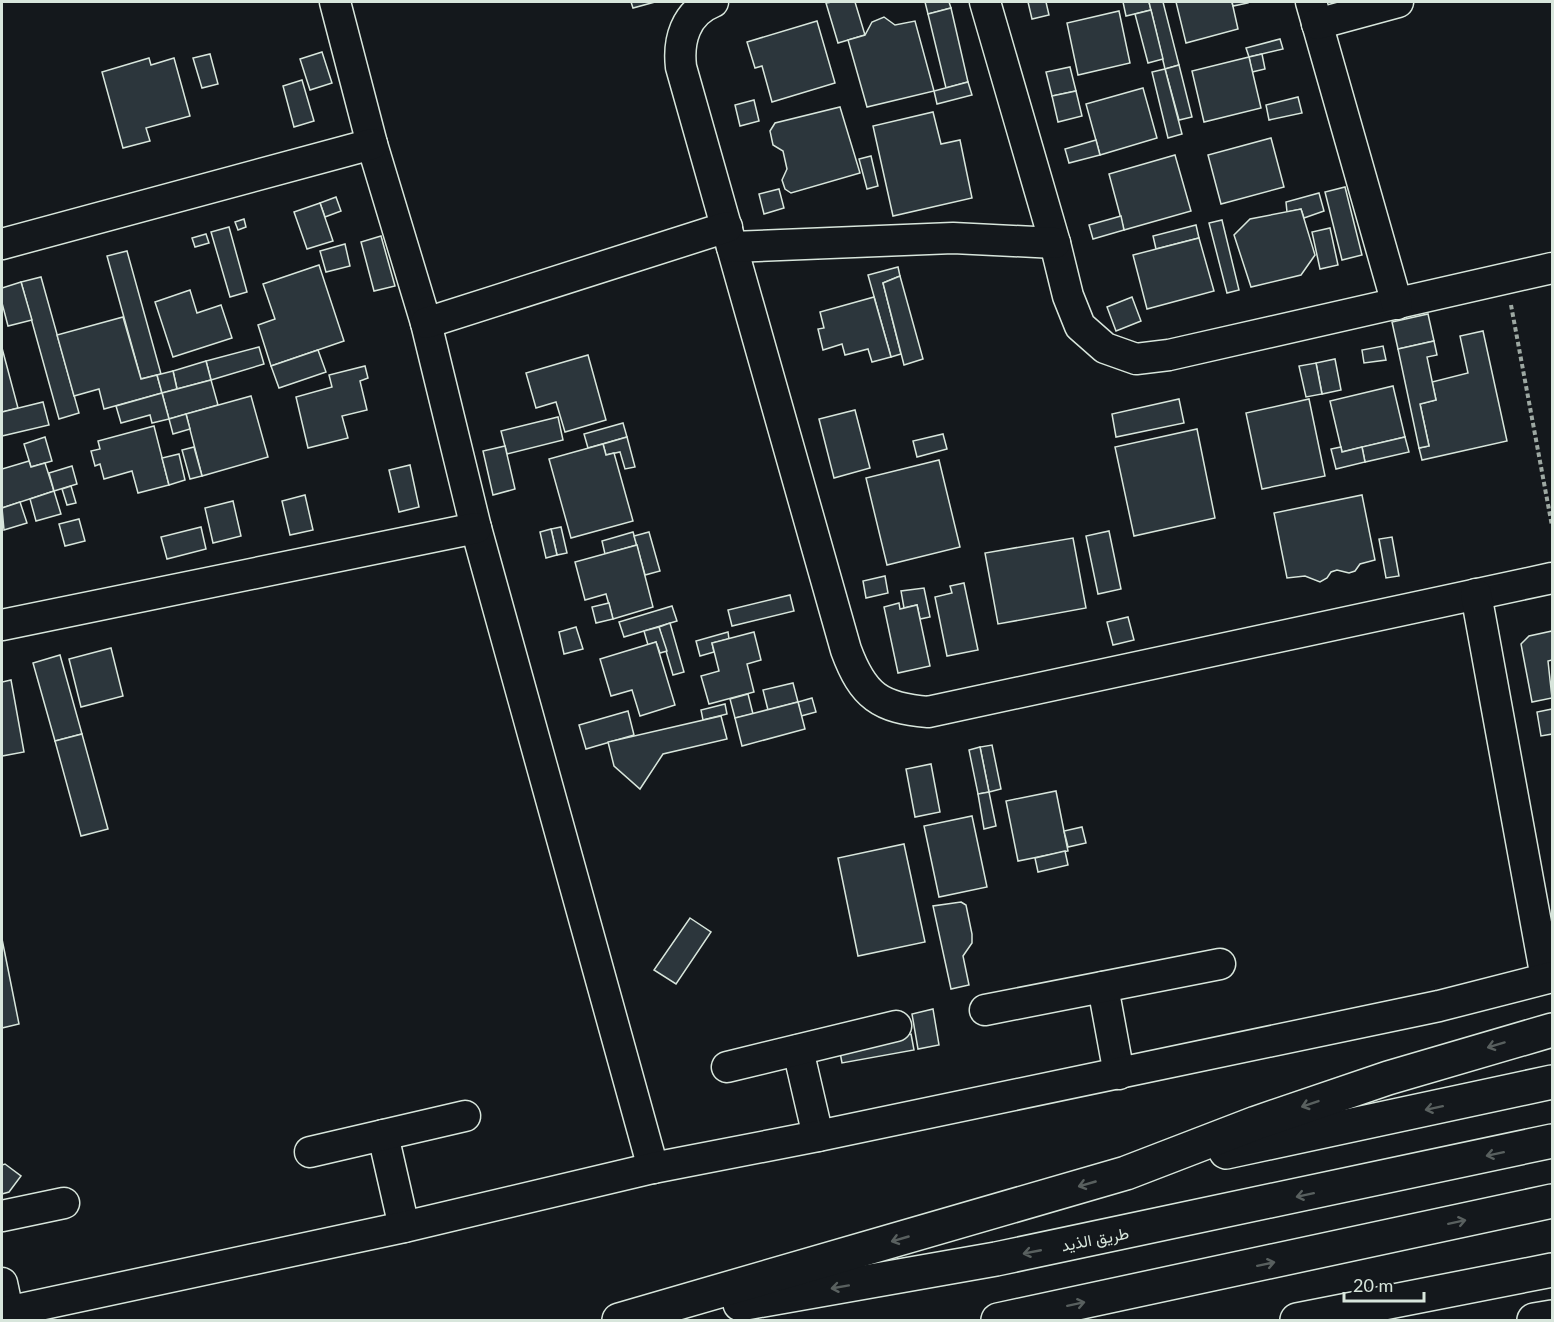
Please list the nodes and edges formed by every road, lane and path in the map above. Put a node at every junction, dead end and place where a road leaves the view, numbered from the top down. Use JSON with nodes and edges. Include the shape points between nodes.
{"nodes":[{"id":1,"x":334,"y":2,"type":"edge"},
{"id":2,"x":713,"y":2,"type":"edge"},
{"id":3,"x":985,"y":2,"type":"edge"},
{"id":4,"x":1398,"y":2,"type":"edge"},
{"id":5,"x":1314,"y":13,"type":"edge"},
{"id":6,"x":372,"y":144,"type":"junction"},
{"id":7,"x":730,"y":237,"type":"junction"},
{"id":8,"x":1055,"y":243,"type":"junction"},
{"id":9,"x":2,"y":244,"type":"edge"},
{"id":10,"x":1552,"y":268,"type":"edge"},
{"id":11,"x":1507,"y":279,"type":"junction"},
{"id":12,"x":1397,"y":304,"type":"junction"},
{"id":13,"x":426,"y":322,"type":"junction"},
{"id":14,"x":1552,"y":526,"type":"edge"},
{"id":15,"x":476,"y":528,"type":"junction"},
{"id":16,"x":1552,"y":578,"type":"edge"},
{"id":17,"x":1476,"y":594,"type":"junction"},
{"id":18,"x":2,"y":625,"type":"edge"},
{"id":19,"x":1220,"y":964,"type":"dead end"},
{"id":20,"x":1549,"y":977,"type":"edge"},
{"id":21,"x":1103,"y":987,"type":"junction"},
{"id":22,"x":985,"y":1010,"type":"dead end"},
{"id":23,"x":896,"y":1026,"type":"dead end"},
{"id":24,"x":1552,"y":1030,"type":"edge"},
{"id":25,"x":798,"y":1050,"type":"junction"},
{"id":26,"x":728,"y":1067,"type":"dead end"},
{"id":27,"x":1119,"y":1074,"type":"junction"},
{"id":28,"x":1552,"y":1082,"type":"edge"},
{"id":29,"x":465,"y":1116,"type":"dead end"},
{"id":30,"x":383,"y":1135,"type":"junction"},
{"id":31,"x":818,"y":1136,"type":"junction"},
{"id":32,"x":1552,"y":1141,"type":"edge"},
{"id":33,"x":310,"y":1152,"type":"dead end"},
{"id":34,"x":653,"y":1168,"type":"junction"},
{"id":35,"x":1126,"y":1173,"type":"junction"},
{"id":36,"x":1552,"y":1200,"type":"edge"},
{"id":37,"x":64,"y":1203,"type":"dead end"},
{"id":38,"x":2,"y":1216,"type":"edge"},
{"id":39,"x":404,"y":1227,"type":"junction"},
{"id":40,"x":1552,"y":1270,"type":"edge"},
{"id":41,"x":4,"y":1302,"type":"edge"},
{"id":42,"x":1552,"y":1317,"type":"edge"},
{"id":43,"x":619,"y":1320,"type":"edge"},
{"id":44,"x":635,"y":1320,"type":"edge"},
{"id":45,"x":998,"y":1320,"type":"edge"},
{"id":46,"x":1297,"y":1320,"type":"edge"},
{"id":47,"x":1533,"y":1320,"type":"edge"}],
"edges":[{"from":1,"to":6,"type":"street"},
{"from":2,"to":7,"type":"street","via":[[688,22],[678,45]]},
{"from":3,"to":8,"type":"street"},
{"from":4,"to":5,"type":"street"},
{"from":5,"to":12,"type":"street"},
{"from":6,"to":9,"type":"street"},
{"from":6,"to":13,"type":"street"},
{"from":7,"to":8,"type":"street","via":[[953,238]]},
{"from":7,"to":13,"type":"street"},
{"from":7,"to":17,"type":"street","via":[[846,650],[856,677],[874,697],[900,710],[928,712]]},
{"from":8,"to":12,"type":"street","via":[[1080,326],[1105,348],[1136,358],[1170,355]]},
{"from":10,"to":11,"type":"street"},
{"from":11,"to":12,"type":"street"},
{"from":11,"to":14,"type":"path"},
{"from":13,"to":15,"type":"street"},
{"from":15,"to":18,"type":"street"},
{"from":15,"to":34,"type":"street"},
{"from":16,"to":17,"type":"street"},
{"from":17,"to":20,"type":"street"},
{"from":19,"to":21,"type":"street"},
{"from":20,"to":27,"type":"street","via":[[1439,1006]]},
{"from":21,"to":22,"type":"street"},
{"from":21,"to":27,"type":"street"},
{"from":23,"to":25,"type":"street"},
{"from":24,"to":35,"type":"highway","one_way":true,"via":[[1388,1078]]},
{"from":25,"to":26,"type":"street"},
{"from":25,"to":31,"type":"street"},
{"from":27,"to":31,"type":"street"},
{"from":28,"to":35,"type":"highway","one_way":true},
{"from":29,"to":30,"type":"street"},
{"from":30,"to":33,"type":"street"},
{"from":30,"to":39,"type":"street"},
{"from":31,"to":34,"type":"street"},
{"from":32,"to":44,"type":"highway","name":"طريق الذيد","one_way":true,"via":[[996,1259]]},
{"from":34,"to":39,"type":"street"},
{"from":35,"to":43,"type":"highway","one_way":true},
{"from":45,"to":36,"type":"highway","one_way":true},
{"from":37,"to":38,"type":"street"},
{"from":39,"to":41,"type":"street"},
{"from":40,"to":46,"type":"highway"},
{"from":42,"to":47,"type":"highway"}]}
